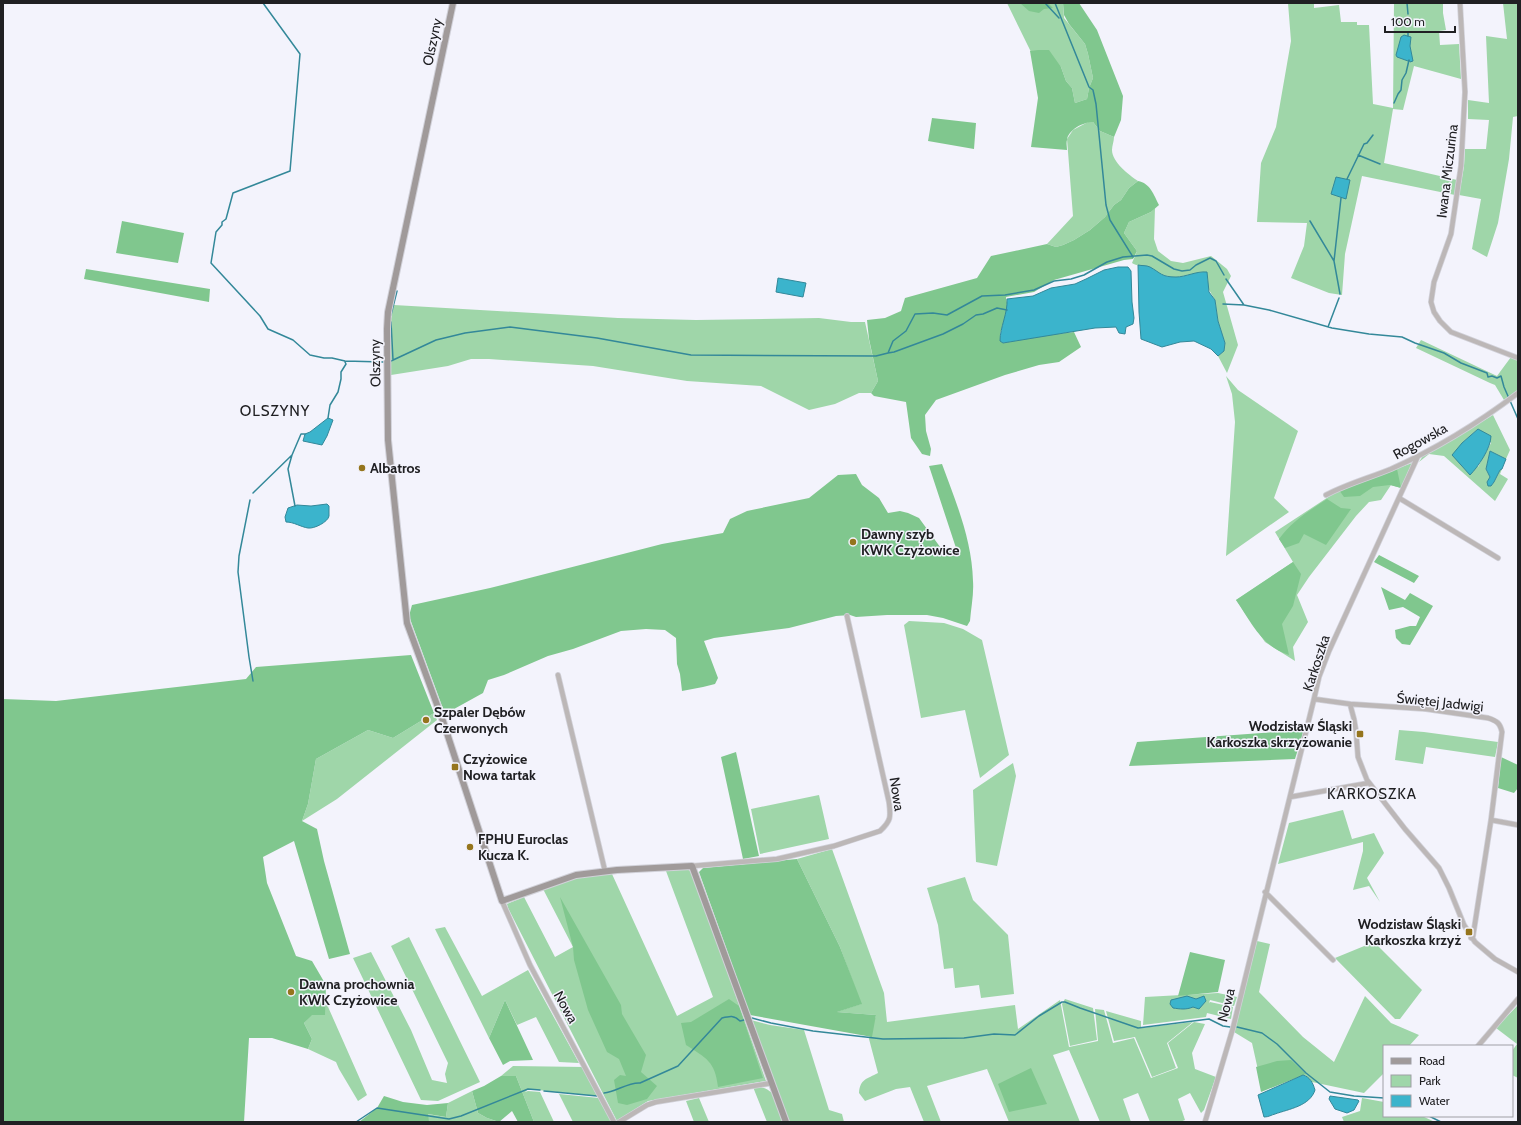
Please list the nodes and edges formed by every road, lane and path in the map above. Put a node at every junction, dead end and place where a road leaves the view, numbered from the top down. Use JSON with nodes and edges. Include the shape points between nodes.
{"nodes":[{"id":1,"x":453,"y":3,"type":"edge"},
{"id":2,"x":1460,"y":3,"type":"edge"},
{"id":3,"x":1518,"y":358,"type":"edge"},
{"id":4,"x":1518,"y":393,"type":"edge"},
{"id":5,"x":1418,"y":456,"type":"junction"},
{"id":6,"x":1326,"y":495,"type":"dead end"},
{"id":7,"x":1399,"y":498,"type":"junction"},
{"id":8,"x":1498,"y":558,"type":"dead end"},
{"id":9,"x":847,"y":616,"type":"dead end"},
{"id":10,"x":558,"y":675,"type":"dead end"},
{"id":11,"x":1314,"y":699,"type":"junction"},
{"id":12,"x":1350,"y":704,"type":"junction"},
{"id":13,"x":443,"y":721,"type":"joint"},
{"id":14,"x":1369,"y":782,"type":"junction"},
{"id":15,"x":1290,"y":797,"type":"junction"},
{"id":16,"x":1491,"y":820,"type":"junction"},
{"id":17,"x":1518,"y":825,"type":"edge"},
{"id":18,"x":692,"y":866,"type":"junction"},
{"id":19,"x":605,"y":871,"type":"junction"},
{"id":20,"x":1265,"y":892,"type":"junction"},
{"id":21,"x":502,"y":902,"type":"junction"},
{"id":22,"x":1471,"y":938,"type":"junction"},
{"id":23,"x":1333,"y":960,"type":"dead end"},
{"id":24,"x":1518,"y":972,"type":"edge"},
{"id":25,"x":1518,"y":999,"type":"edge"},
{"id":26,"x":1479,"y":1045,"type":"edge"},
{"id":27,"x":772,"y":1083,"type":"junction"},
{"id":28,"x":614,"y":1122,"type":"edge"},
{"id":29,"x":619,"y":1122,"type":"edge"},
{"id":30,"x":786,"y":1122,"type":"edge"},
{"id":31,"x":1205,"y":1122,"type":"edge"}],
"edges":[{"from":1,"to":13,"type":"street","name":"Olszyny","via":[[388,312],[387,329],[388,440],[405,614],[409,632]]},
{"from":2,"to":3,"type":"street","name":"Iwana Miczurina","via":[[1465,92],[1461,166],[1451,234],[1432,291],[1431,302],[1440,321],[1452,332]]},
{"from":4,"to":5,"type":"street","name":"Rogowska"},
{"from":5,"to":6,"type":"street","name":"Rogowska"},
{"from":5,"to":7,"type":"street","name":"Karkoszka"},
{"from":7,"to":8,"type":"street"},
{"from":7,"to":11,"type":"street","name":"Karkoszka","via":[[1329,651]]},
{"from":9,"to":18,"type":"street","name":"Nowa","via":[[888,802],[889,821],[880,831],[799,855]]},
{"from":10,"to":19,"type":"street"},
{"from":11,"to":12,"type":"street","name":"Karkoszka"},
{"from":11,"to":15,"type":"street","name":"Nowa"},
{"from":12,"to":14,"type":"street","via":[[1358,757]]},
{"from":12,"to":16,"type":"street","name":"Świętej Jadwigi","via":[[1426,709],[1496,720],[1502,732]]},
{"from":13,"to":21,"type":"street","name":"Nowa"},
{"from":14,"to":15,"type":"street"},
{"from":14,"to":22,"type":"street","via":[[1404,829],[1439,868]]},
{"from":15,"to":20,"type":"street","name":"Nowa"},
{"from":16,"to":17,"type":"street"},
{"from":16,"to":22,"type":"street","name":"Świętej Jadwigi"},
{"from":18,"to":19,"type":"street","name":"Nowa"},
{"from":18,"to":27,"type":"street"},
{"from":19,"to":21,"type":"street","name":"Nowa","via":[[576,875]]},
{"from":20,"to":23,"type":"street"},
{"from":20,"to":31,"type":"street","name":"Nowa","via":[[1233,1028]]},
{"from":21,"to":28,"type":"street","name":"Nowa","via":[[530,965]]},
{"from":22,"to":24,"type":"street","via":[[1495,959]]},
{"from":25,"to":26,"type":"street"},
{"from":27,"to":29,"type":"street","via":[[656,1102]]},
{"from":27,"to":30,"type":"street"}]}
